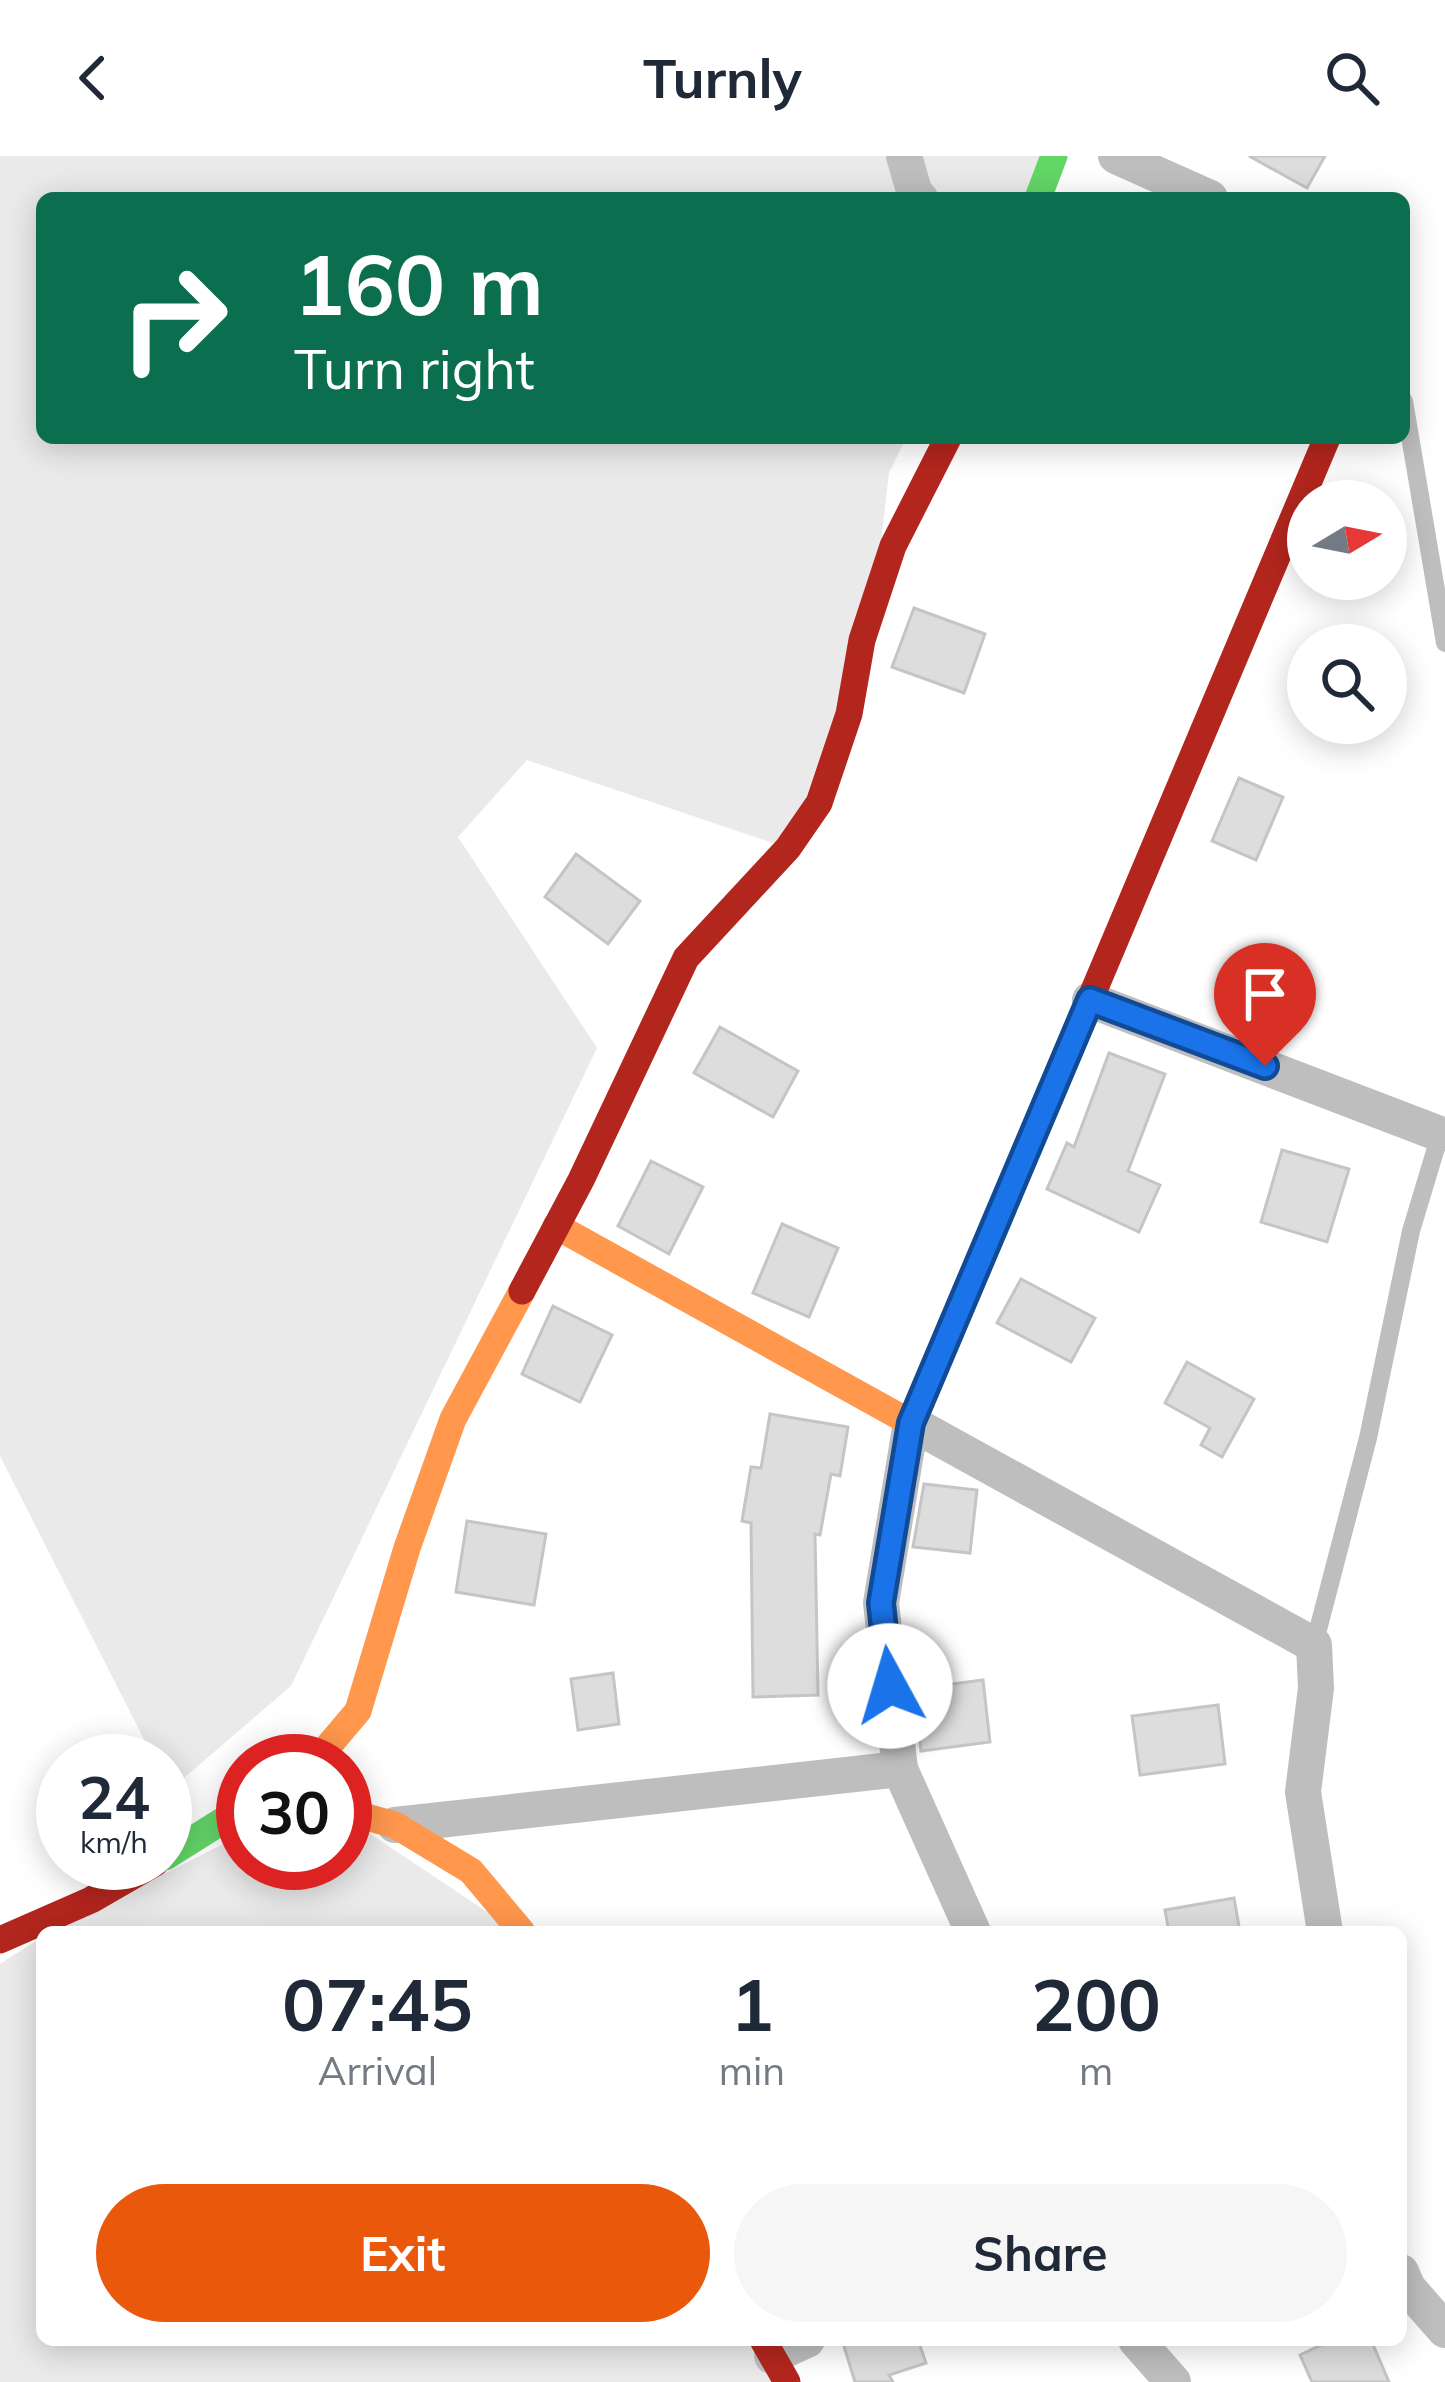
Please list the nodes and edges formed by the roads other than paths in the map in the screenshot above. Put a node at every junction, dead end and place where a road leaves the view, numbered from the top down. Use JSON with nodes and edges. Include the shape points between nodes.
{"nodes":[{"id":1,"x":904,"y":156,"type":"edge"},
{"id":2,"x":1054,"y":156,"type":"edge"},
{"id":3,"x":1116,"y":156,"type":"edge"},
{"id":4,"x":914,"y":192,"type":"edge"},
{"id":5,"x":1040,"y":192,"type":"edge"},
{"id":6,"x":1197,"y":192,"type":"edge"},
{"id":7,"x":1410,"y":436,"type":"edge"},
{"id":8,"x":945,"y":444,"type":"edge"},
{"id":9,"x":1324,"y":444,"type":"edge"},
{"id":10,"x":1445,"y":643,"type":"edge"},
{"id":11,"x":1090,"y":1000,"type":"junction"},
{"id":12,"x":1443,"y":1126,"type":"edge"},
{"id":13,"x":556,"y":1226,"type":"junction"},
{"id":14,"x":911,"y":1423,"type":"junction"},
{"id":15,"x":1314,"y":1645,"type":"junction"},
{"id":16,"x":339,"y":1734,"type":"edge"},
{"id":17,"x":899,"y":1769,"type":"junction"},
{"id":18,"x":372,"y":1819,"type":"edge"},
{"id":19,"x":394,"y":1825,"type":"junction"},
{"id":20,"x":216,"y":1827,"type":"edge"},
{"id":21,"x":216,"y":1828,"type":"edge"},
{"id":22,"x":213,"y":1829,"type":"junction"},
{"id":23,"x":192,"y":1841,"type":"edge"},
{"id":24,"x":108,"y":1890,"type":"edge"},
{"id":25,"x":517,"y":1926,"type":"edge"},
{"id":26,"x":970,"y":1926,"type":"edge"},
{"id":27,"x":1324,"y":1926,"type":"edge"},
{"id":28,"x":0,"y":1940,"type":"edge"},
{"id":29,"x":1407,"y":2286,"type":"edge"},
{"id":30,"x":1445,"y":2330,"type":"edge"},
{"id":31,"x":1141,"y":2346,"type":"edge"},
{"id":32,"x":1173,"y":2382,"type":"edge"}],
"edges":[{"from":1,"to":4,"type":"street"},
{"from":2,"to":5,"type":"street"},
{"from":3,"to":6,"type":"street"},
{"from":7,"to":10,"type":"lane"},
{"from":8,"to":13,"type":"street","via":[[893,546],[819,803],[686,958]]},
{"from":9,"to":11,"type":"street"},
{"from":11,"to":12,"type":"street"},
{"from":11,"to":14,"type":"street"},
{"from":12,"to":15,"type":"lane"},
{"from":13,"to":14,"type":"street"},
{"from":13,"to":16,"type":"street","via":[[453,1419],[358,1711]]},
{"from":14,"to":15,"type":"street"},
{"from":14,"to":17,"type":"street","via":[[881,1603]]},
{"from":15,"to":27,"type":"street","via":[[1303,1792]]},
{"from":17,"to":19,"type":"street"},
{"from":17,"to":26,"type":"street"},
{"from":18,"to":19,"type":"street"},
{"from":19,"to":25,"type":"street","via":[[471,1871]]},
{"from":20,"to":22,"type":"street"},
{"from":21,"to":22,"type":"street"},
{"from":22,"to":23,"type":"street"},
{"from":24,"to":28,"type":"street"},
{"from":29,"to":30,"type":"street"},
{"from":31,"to":32,"type":"street"}]}
